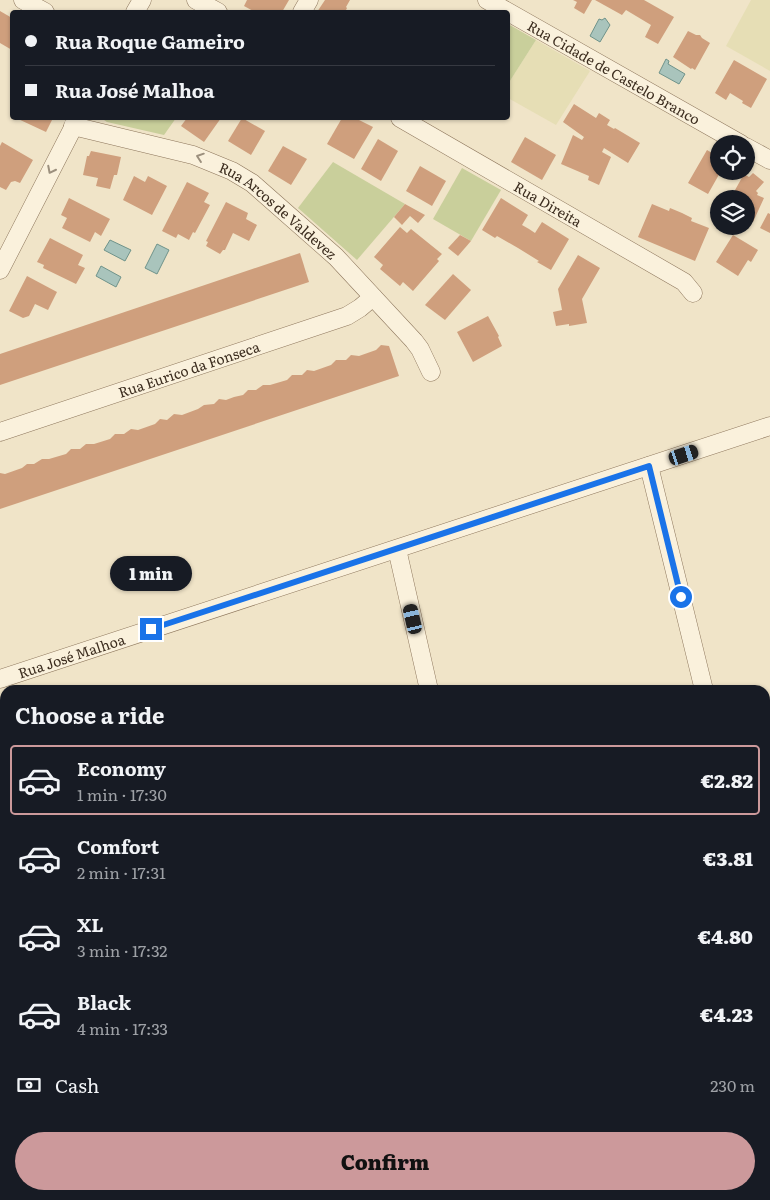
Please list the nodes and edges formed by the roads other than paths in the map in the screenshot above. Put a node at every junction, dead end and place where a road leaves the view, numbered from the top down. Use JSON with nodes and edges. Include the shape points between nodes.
{"nodes":[{"id":1,"x":23,"y":0,"type":"edge"},
{"id":2,"x":196,"y":0,"type":"edge"},
{"id":3,"x":487,"y":0,"type":"edge"},
{"id":4,"x":41,"y":10,"type":"edge"},
{"id":5,"x":214,"y":10,"type":"edge"},
{"id":6,"x":505,"y":10,"type":"edge"},
{"id":7,"x":510,"y":13,"type":"edge"},
{"id":8,"x":403,"y":120,"type":"edge"},
{"id":9,"x":76,"y":122,"type":"edge"},
{"id":10,"x":725,"y":135,"type":"edge"},
{"id":11,"x":755,"y":152,"type":"edge"},
{"id":12,"x":770,"y":160,"type":"edge"},
{"id":13,"x":0,"y":270,"type":"edge"},
{"id":14,"x":693,"y":294,"type":"dead end"},
{"id":15,"x":373,"y":297,"type":"junction"},
{"id":16,"x":431,"y":372,"type":"dead end"},
{"id":17,"x":770,"y":426,"type":"edge"},
{"id":18,"x":0,"y":432,"type":"edge"},
{"id":19,"x":649,"y":466,"type":"junction"},
{"id":20,"x":397,"y":549,"type":"junction"},
{"id":21,"x":0,"y":679,"type":"edge"},
{"id":22,"x":428,"y":685,"type":"edge"},
{"id":23,"x":703,"y":685,"type":"edge"}],
"edges":[{"from":1,"to":4,"type":"street"},
{"from":2,"to":5,"type":"street"},
{"from":3,"to":6,"type":"street","name":"Rua Cidade de Castelo Branco"},
{"from":7,"to":10,"type":"street","name":"Rua Cidade de Castelo Branco"},
{"from":8,"to":14,"type":"street","name":"Rua Direita","via":[[684,282]]},
{"from":9,"to":13,"type":"street","one_way":true},
{"from":15,"to":9,"type":"street","name":"Rua Arcos de Valdevez","one_way":true,"via":[[336,257],[275,202],[232,171],[193,154]]},
{"from":11,"to":12,"type":"street"},
{"from":15,"to":16,"type":"street","name":"Rua Arcos de Valdevez","via":[[420,349]]},
{"from":15,"to":18,"type":"street","name":"Rua Eurico da Fonseca","via":[[347,316]]},
{"from":17,"to":19,"type":"street","name":"Rua José Malhoa"},
{"from":19,"to":20,"type":"street","name":"Rua José Malhoa"},
{"from":19,"to":23,"type":"street"},
{"from":20,"to":21,"type":"street","name":"Rua José Malhoa"},
{"from":20,"to":22,"type":"street"}]}
